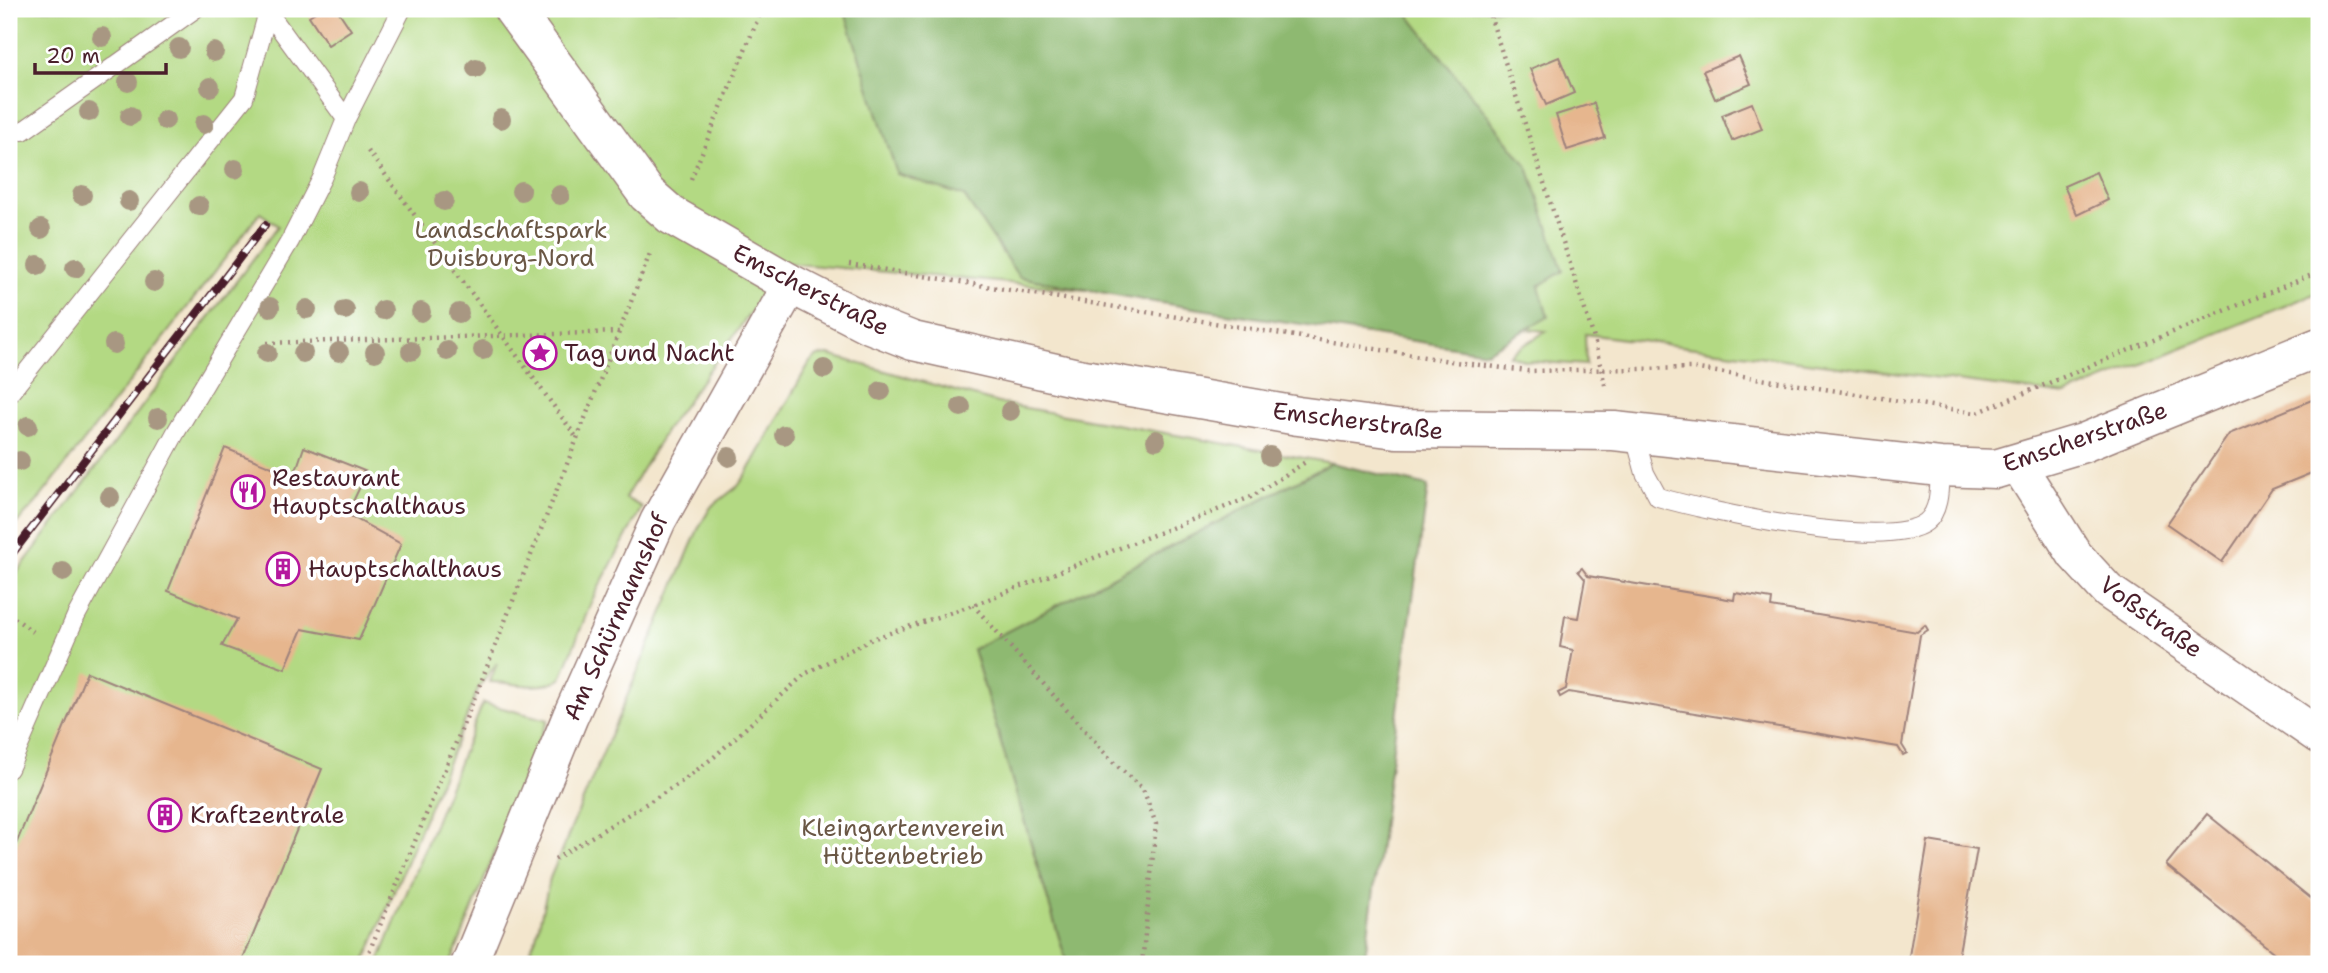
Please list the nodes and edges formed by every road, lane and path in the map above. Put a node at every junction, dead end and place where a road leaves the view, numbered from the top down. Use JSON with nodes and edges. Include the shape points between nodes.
{"nodes":[{"id":1,"x":195,"y":9,"type":"edge"},
{"id":2,"x":402,"y":9,"type":"edge"},
{"id":3,"x":513,"y":9,"type":"edge"},
{"id":4,"x":762,"y":9,"type":"edge"},
{"id":5,"x":1488,"y":9,"type":"edge"},
{"id":6,"x":1500,"y":9,"type":"edge"},
{"id":7,"x":267,"y":10,"type":"edge"},
{"id":8,"x":1491,"y":17,"type":"junction"},
{"id":9,"x":346,"y":119,"type":"junction"},
{"id":10,"x":9,"y":130,"type":"edge"},
{"id":11,"x":671,"y":215,"type":"junction"},
{"id":12,"x":835,"y":261,"type":"dead end"},
{"id":13,"x":2319,"y":272,"type":"edge"},
{"id":14,"x":790,"y":284,"type":"junction"},
{"id":15,"x":619,"y":332,"type":"junction"},
{"id":16,"x":501,"y":337,"type":"junction"},
{"id":17,"x":227,"y":344,"type":"junction"},
{"id":18,"x":2319,"y":346,"type":"edge"},
{"id":19,"x":1603,"y":371,"type":"junction"},
{"id":20,"x":9,"y":394,"type":"edge"},
{"id":21,"x":1364,"y":425,"type":"junction"},
{"id":22,"x":1624,"y":432,"type":"junction"},
{"id":23,"x":577,"y":439,"type":"junction"},
{"id":24,"x":2018,"y":465,"type":"junction"},
{"id":25,"x":1940,"y":467,"type":"junction"},
{"id":26,"x":973,"y":605,"type":"junction"},
{"id":27,"x":2319,"y":736,"type":"edge"},
{"id":28,"x":9,"y":769,"type":"edge"},
{"id":29,"x":554,"y":860,"type":"dead end"},
{"id":30,"x":363,"y":964,"type":"edge"},
{"id":31,"x":469,"y":964,"type":"edge"},
{"id":32,"x":1142,"y":964,"type":"edge"}],
"edges":[{"from":1,"to":10,"type":"lane","via":[[23,131]]},
{"from":2,"to":9,"type":"lane"},
{"from":3,"to":11,"type":"street","name":"Emscherstraße","via":[[646,194]]},
{"from":4,"to":11,"type":"path","via":[[687,188]]},
{"from":5,"to":8,"type":"path"},
{"from":6,"to":8,"type":"path"},
{"from":7,"to":9,"type":"lane"},
{"from":7,"to":20,"type":"lane","via":[[244,98]]},
{"from":8,"to":19,"type":"path"},
{"from":9,"to":16,"type":"path"},
{"from":9,"to":17,"type":"lane","via":[[290,241]]},
{"from":11,"to":14,"type":"street","name":"Emscherstraße"},
{"from":11,"to":15,"type":"path","via":[[654,242]]},
{"from":12,"to":19,"type":"path","via":[[1456,362],[1527,371]]},
{"from":13,"to":19,"type":"path","via":[[1976,413],[1692,368]]},
{"from":14,"to":21,"type":"street","name":"Emscherstraße","via":[[867,323],[971,356]]},
{"from":14,"to":31,"type":"street","name":"Am Schürmannshof","via":[[658,521],[570,717]]},
{"from":15,"to":16,"type":"path"},
{"from":15,"to":23,"type":"path"},
{"from":16,"to":17,"type":"path"},
{"from":16,"to":23,"type":"path"},
{"from":17,"to":28,"type":"lane","via":[[76,616]]},
{"from":18,"to":24,"type":"street","name":"Emscherstraße"},
{"from":19,"to":22,"type":"path"},
{"from":21,"to":22,"type":"street","name":"Emscherstraße","via":[[1436,432]]},
{"from":21,"to":26,"type":"path","via":[[1251,497]]},
{"from":22,"to":25,"type":"street","name":"Emscherstraße"},
{"from":22,"to":25,"type":"lane","via":[[1658,497],[1701,510],[1805,526],[1887,535],[1912,531],[1929,520],[1937,503]]},
{"from":23,"to":30,"type":"path"},
{"from":24,"to":25,"type":"street","name":"Emscherstraße"},
{"from":24,"to":27,"type":"street","name":"Voßstraße","via":[[2075,555],[2108,591]]},
{"from":26,"to":29,"type":"path","via":[[872,639],[805,674],[677,785]]},
{"from":26,"to":32,"type":"path","via":[[1112,762],[1143,789],[1156,824]]}]}
